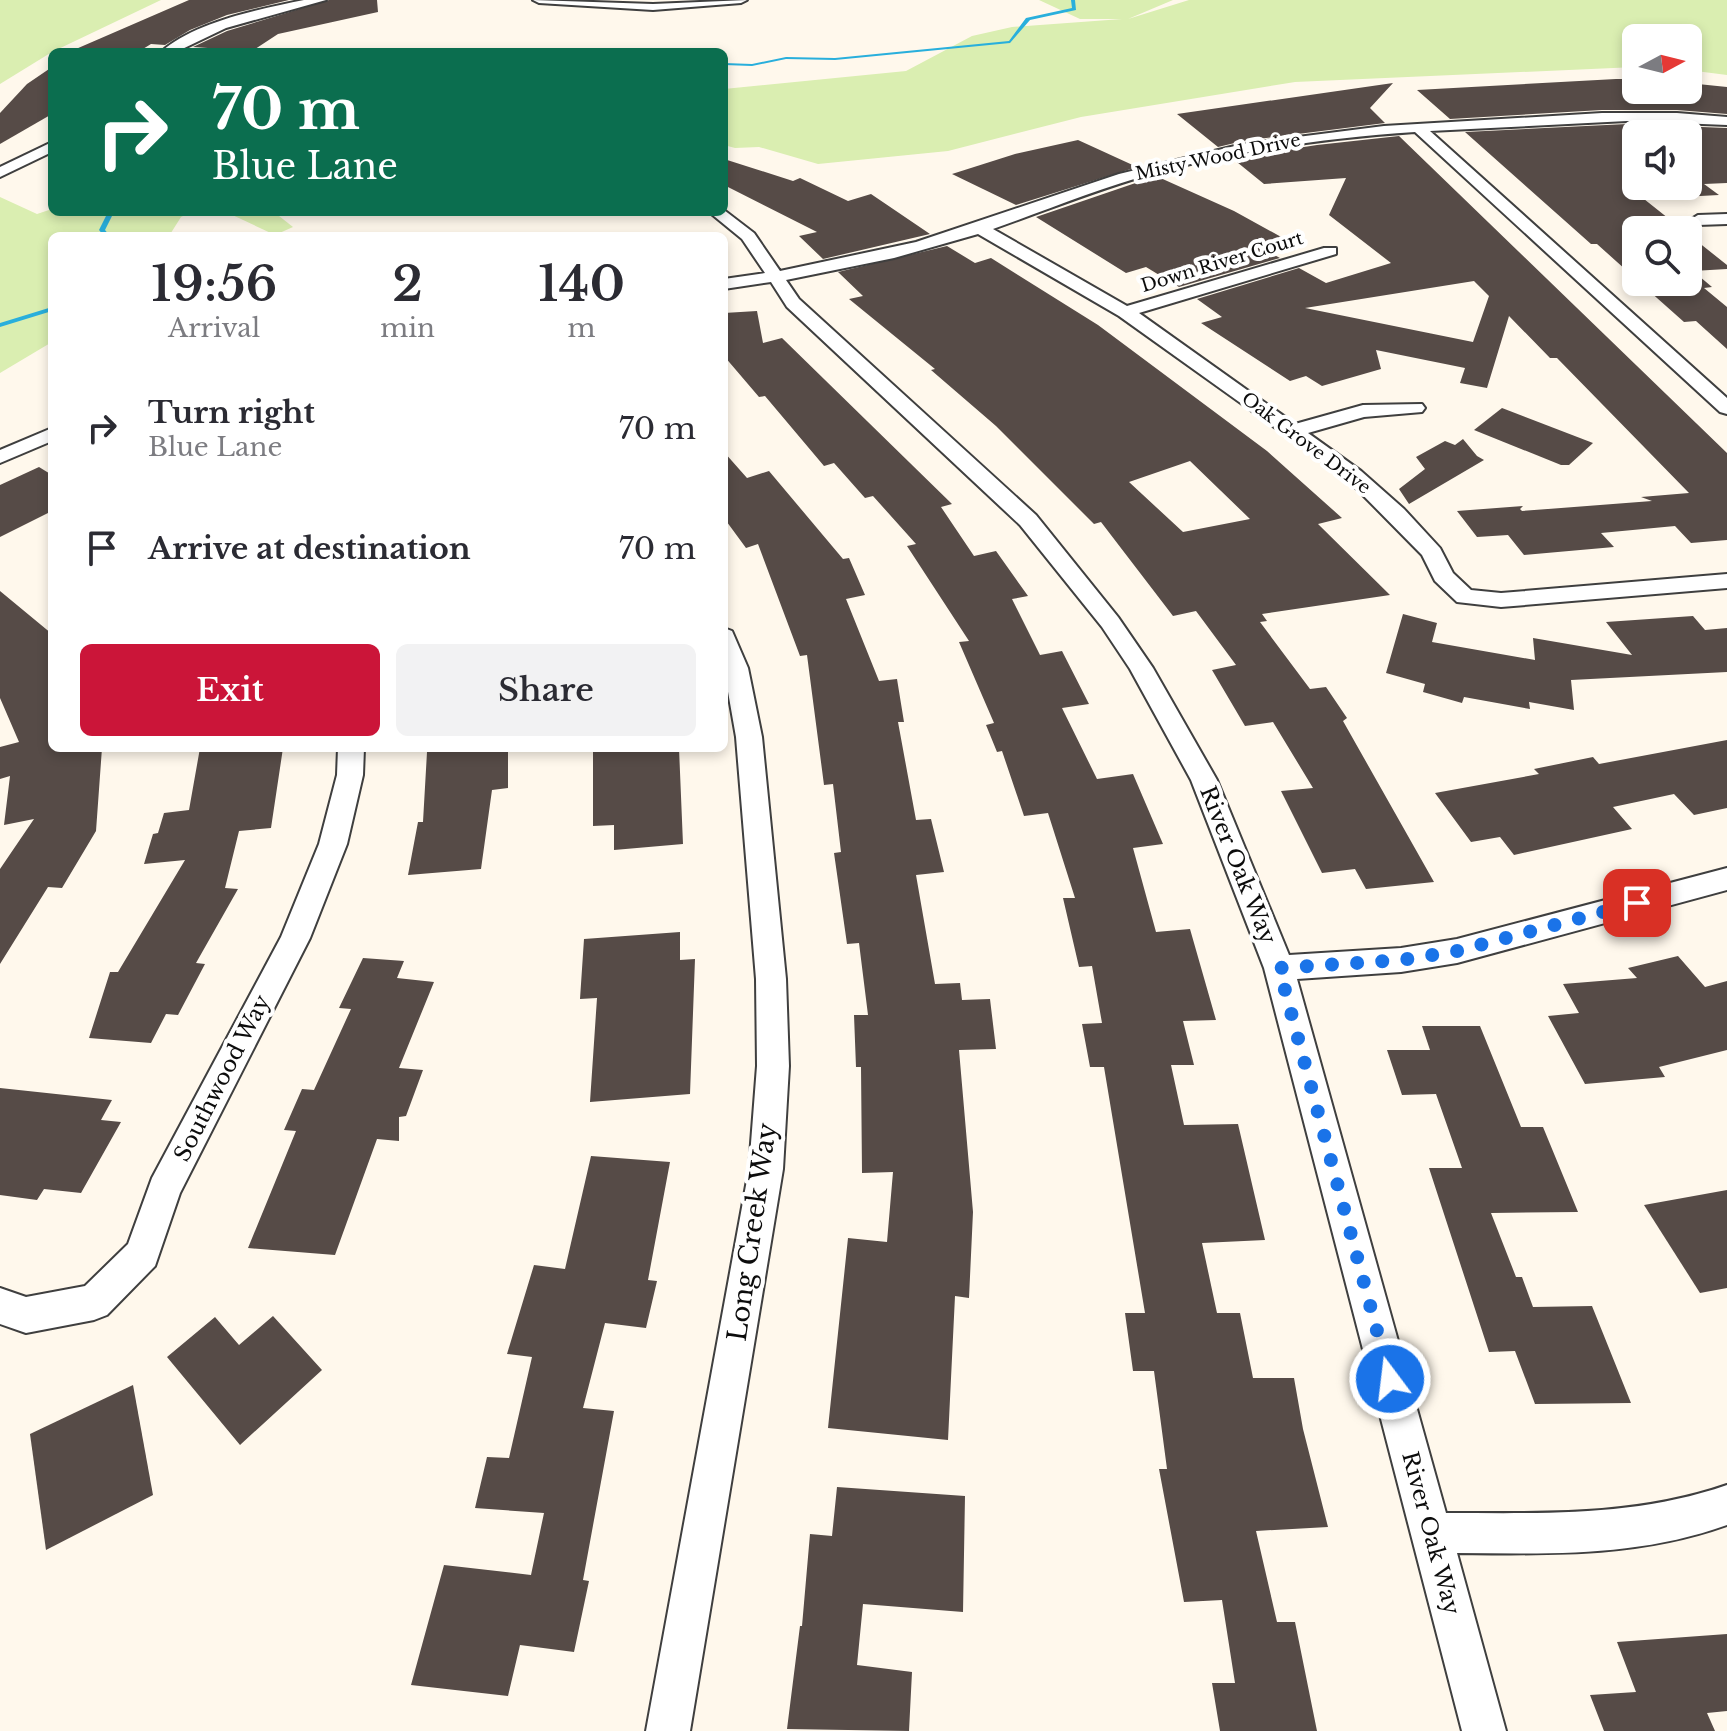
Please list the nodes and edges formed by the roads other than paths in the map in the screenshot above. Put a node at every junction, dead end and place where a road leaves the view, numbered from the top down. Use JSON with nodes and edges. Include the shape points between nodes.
{"nodes":[{"id":1,"x":320,"y":0,"type":"edge"},
{"id":2,"x":539,"y":0,"type":"edge"},
{"id":3,"x":741,"y":0,"type":"edge"},
{"id":4,"x":174,"y":48,"type":"edge"},
{"id":5,"x":1727,"y":121,"type":"edge"},
{"id":6,"x":1418,"y":127,"type":"junction"},
{"id":7,"x":48,"y":148,"type":"edge"},
{"id":8,"x":0,"y":173,"type":"edge"},
{"id":9,"x":722,"y":216,"type":"edge"},
{"id":10,"x":1727,"y":219,"type":"edge"},
{"id":11,"x":1702,"y":220,"type":"edge"},
{"id":12,"x":980,"y":228,"type":"junction"},
{"id":13,"x":1330,"y":251,"type":"dead end"},
{"id":14,"x":776,"y":277,"type":"junction"},
{"id":15,"x":728,"y":283,"type":"edge"},
{"id":16,"x":1125,"y":312,"type":"junction"},
{"id":17,"x":1415,"y":408,"type":"dead end"},
{"id":18,"x":1727,"y":408,"type":"edge"},
{"id":19,"x":1292,"y":431,"type":"junction"},
{"id":20,"x":48,"y":436,"type":"edge"},
{"id":21,"x":0,"y":457,"type":"edge"},
{"id":22,"x":1727,"y":581,"type":"edge"},
{"id":23,"x":728,"y":647,"type":"edge"},
{"id":24,"x":351,"y":752,"type":"edge"},
{"id":25,"x":1727,"y":879,"type":"edge"},
{"id":26,"x":1279,"y":968,"type":"junction"},
{"id":27,"x":0,"y":1306,"type":"edge"},
{"id":28,"x":1727,"y":1505,"type":"edge"},
{"id":29,"x":1431,"y":1533,"type":"junction"},
{"id":30,"x":668,"y":1731,"type":"edge"},
{"id":31,"x":1484,"y":1731,"type":"edge"}],
"edges":[{"from":1,"to":4,"type":"street","via":[[237,19]]},
{"from":2,"to":3,"type":"street","via":[[653,7]]},
{"from":5,"to":6,"type":"street","name":"Misty Wood Drive","via":[[1645,116]]},
{"from":6,"to":12,"type":"street","name":"Misty Wood Drive","via":[[1319,136],[1191,159]]},
{"from":6,"to":18,"type":"street"},
{"from":7,"to":8,"type":"street"},
{"from":9,"to":14,"type":"street","name":"River Oak Way","via":[[748,236]]},
{"from":10,"to":11,"type":"street"},
{"from":12,"to":14,"type":"street","name":"Misty Wood Drive","via":[[883,256]]},
{"from":12,"to":16,"type":"street","name":"Oak Grove Drive"},
{"from":13,"to":16,"type":"street","name":"Down River Court"},
{"from":14,"to":15,"type":"street","name":"Misty Wood Drive"},
{"from":14,"to":26,"type":"street","name":"River Oak Way","via":[[806,316],[1028,520],[1110,622],[1204,780]]},
{"from":16,"to":19,"type":"street","name":"Oak Grove Drive"},
{"from":17,"to":19,"type":"street","via":[[1363,411]]},
{"from":19,"to":22,"type":"street","name":"Oak Grove Drive","via":[[1354,475],[1396,514],[1465,597],[1501,600]]},
{"from":20,"to":21,"type":"street"},
{"from":23,"to":30,"type":"street","name":"Long Creek Way","via":[[749,737],[771,979],[773,1066],[766,1169]]},
{"from":24,"to":27,"type":"street","name":"Southwood Way","via":[[333,844],[300,925],[164,1189],[142,1254],[94,1302],[26,1315]]},
{"from":25,"to":26,"type":"street","via":[[1457,951]]},
{"from":26,"to":29,"type":"street","name":"River Oak Way"},
{"from":28,"to":29,"type":"street","via":[[1674,1522],[1611,1532]]},
{"from":29,"to":31,"type":"street","name":"River Oak Way"}]}
